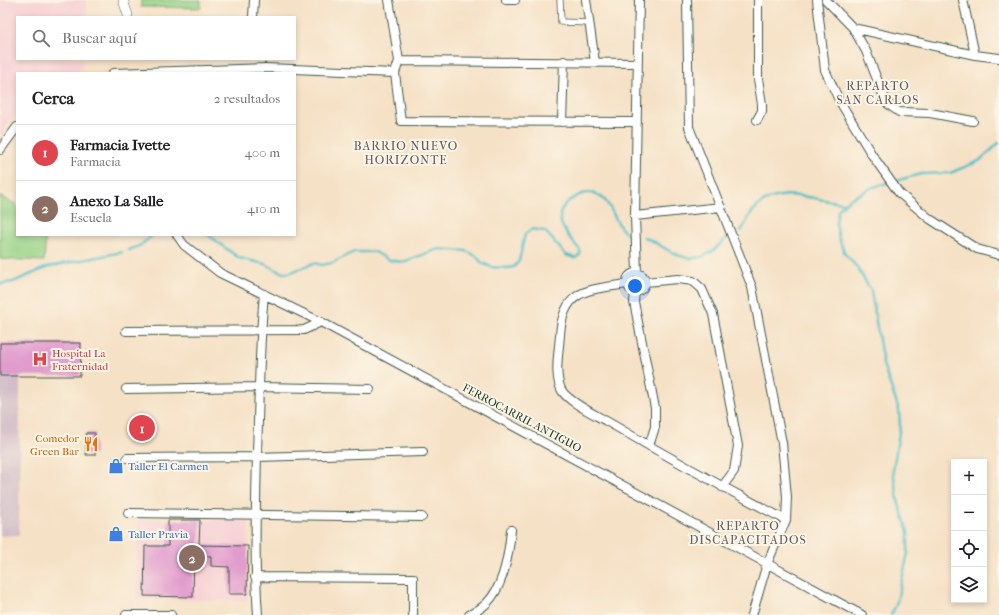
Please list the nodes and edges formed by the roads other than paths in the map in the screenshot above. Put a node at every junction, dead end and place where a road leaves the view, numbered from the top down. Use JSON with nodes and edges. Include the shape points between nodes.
{"nodes":[{"id":1,"x":123,"y":0,"type":"edge"},
{"id":2,"x":132,"y":0,"type":"edge"},
{"id":3,"x":254,"y":0,"type":"edge"},
{"id":4,"x":389,"y":0,"type":"edge"},
{"id":5,"x":506,"y":0,"type":"edge"},
{"id":6,"x":515,"y":0,"type":"edge"},
{"id":7,"x":560,"y":0,"type":"edge"},
{"id":8,"x":586,"y":0,"type":"edge"},
{"id":9,"x":639,"y":0,"type":"edge"},
{"id":10,"x":687,"y":0,"type":"edge"},
{"id":11,"x":758,"y":0,"type":"edge"},
{"id":12,"x":817,"y":0,"type":"edge"},
{"id":13,"x":826,"y":0,"type":"edge"},
{"id":14,"x":963,"y":0,"type":"edge"},
{"id":15,"x":253,"y":16,"type":"edge"},
{"id":16,"x":590,"y":23,"type":"junction"},
{"id":17,"x":853,"y":28,"type":"junction"},
{"id":18,"x":975,"y":55,"type":"junction"},
{"id":19,"x":999,"y":58,"type":"edge"},
{"id":20,"x":252,"y":60,"type":"edge"},
{"id":21,"x":399,"y":61,"type":"junction"},
{"id":22,"x":564,"y":62,"type":"junction"},
{"id":23,"x":595,"y":62,"type":"junction"},
{"id":24,"x":637,"y":63,"type":"junction"},
{"id":25,"x":252,"y":68,"type":"junction"},
{"id":26,"x":141,"y":72,"type":"edge"},
{"id":27,"x":395,"y":73,"type":"junction"},
{"id":28,"x":757,"y":120,"type":"dead end"},
{"id":29,"x":973,"y":121,"type":"dead end"},
{"id":30,"x":562,"y":122,"type":"junction"},
{"id":31,"x":636,"y":122,"type":"junction"},
{"id":32,"x":16,"y":128,"type":"edge"},
{"id":33,"x":0,"y":150,"type":"edge"},
{"id":34,"x":720,"y":207,"type":"junction"},
{"id":35,"x":635,"y":216,"type":"junction"},
{"id":36,"x":178,"y":236,"type":"edge"},
{"id":37,"x":999,"y":255,"type":"edge"},
{"id":38,"x":637,"y":273,"type":"junction"},
{"id":39,"x":645,"y":282,"type":"junction"},
{"id":40,"x":627,"y":284,"type":"junction"},
{"id":41,"x":635,"y":291,"type":"junction"},
{"id":42,"x":264,"y":294,"type":"junction"},
{"id":43,"x":321,"y":322,"type":"junction"},
{"id":44,"x":126,"y":331,"type":"dead end"},
{"id":45,"x":261,"y":332,"type":"junction"},
{"id":46,"x":259,"y":387,"type":"junction"},
{"id":47,"x":370,"y":388,"type":"dead end"},
{"id":48,"x":126,"y":389,"type":"dead end"},
{"id":49,"x":649,"y":446,"type":"junction"},
{"id":50,"x":423,"y":452,"type":"dead end"},
{"id":51,"x":257,"y":457,"type":"junction"},
{"id":52,"x":127,"y":458,"type":"dead end"},
{"id":53,"x":722,"y":487,"type":"junction"},
{"id":54,"x":128,"y":514,"type":"dead end"},
{"id":55,"x":256,"y":514,"type":"junction"},
{"id":56,"x":422,"y":517,"type":"dead end"},
{"id":57,"x":786,"y":520,"type":"junction"},
{"id":58,"x":511,"y":530,"type":"dead end"},
{"id":59,"x":767,"y":564,"type":"junction"},
{"id":60,"x":255,"y":577,"type":"junction"},
{"id":61,"x":126,"y":615,"type":"edge"},
{"id":62,"x":171,"y":615,"type":"edge"},
{"id":63,"x":258,"y":615,"type":"edge"},
{"id":64,"x":413,"y":615,"type":"edge"},
{"id":65,"x":469,"y":615,"type":"edge"},
{"id":66,"x":752,"y":615,"type":"edge"},
{"id":67,"x":862,"y":615,"type":"edge"}],
"edges":[{"from":1,"to":2,"type":"street","via":[[128,15]]},
{"from":3,"to":15,"type":"street"},
{"from":4,"to":21,"type":"street"},
{"from":5,"to":6,"type":"street"},
{"from":7,"to":16,"type":"street","via":[[561,22]]},
{"from":8,"to":16,"type":"street"},
{"from":9,"to":24,"type":"street"},
{"from":10,"to":34,"type":"street","via":[[689,127]]},
{"from":11,"to":28,"type":"street","via":[[758,78],[762,111]]},
{"from":12,"to":37,"type":"street","via":[[826,70],[839,100],[886,176],[899,193],[930,219],[977,249]]},
{"from":13,"to":17,"type":"street"},
{"from":14,"to":18,"type":"street"},
{"from":16,"to":23,"type":"street"},
{"from":17,"to":18,"type":"street"},
{"from":17,"to":29,"type":"street","via":[[866,51],[888,104],[899,112],[930,113]]},
{"from":18,"to":19,"type":"street"},
{"from":20,"to":25,"type":"street"},
{"from":21,"to":22,"type":"street"},
{"from":21,"to":27,"type":"street"},
{"from":22,"to":23,"type":"street"},
{"from":22,"to":30,"type":"street"},
{"from":23,"to":24,"type":"street"},
{"from":24,"to":31,"type":"street"},
{"from":25,"to":26,"type":"street"},
{"from":25,"to":27,"type":"street"},
{"from":27,"to":30,"type":"street","via":[[401,121]]},
{"from":30,"to":31,"type":"street"},
{"from":31,"to":35,"type":"street"},
{"from":32,"to":33,"type":"street"},
{"from":34,"to":35,"type":"street"},
{"from":34,"to":57,"type":"street","via":[[752,287],[782,443],[787,497]]},
{"from":35,"to":38,"type":"street"},
{"from":36,"to":42,"type":"street","name":"FERROCARRIL ANTIGUO","via":[[184,245],[220,273]]},
{"from":38,"to":39,"type":"street","via":[[641,274]]},
{"from":38,"to":40,"type":"street","via":[[631,274]]},
{"from":39,"to":41,"type":"street","via":[[643,287]]},
{"from":39,"to":53,"type":"street","via":[[678,279],[693,281],[702,289],[713,314],[738,446],[734,470]]},
{"from":40,"to":41,"type":"street"},
{"from":40,"to":49,"type":"street","via":[[585,291],[565,307],[561,324],[558,378],[561,390],[566,396]]},
{"from":41,"to":49,"type":"street","via":[[634,302],[655,408],[655,427]]},
{"from":42,"to":43,"type":"street","name":"FERROCARRIL ANTIGUO"},
{"from":42,"to":45,"type":"street"},
{"from":43,"to":45,"type":"street","via":[[304,330]]},
{"from":43,"to":59,"type":"street","name":"FERROCARRIL ANTIGUO"},
{"from":44,"to":45,"type":"street"},
{"from":45,"to":46,"type":"street"},
{"from":46,"to":47,"type":"street"},
{"from":46,"to":48,"type":"street"},
{"from":46,"to":51,"type":"street"},
{"from":49,"to":53,"type":"street"},
{"from":50,"to":51,"type":"street"},
{"from":51,"to":52,"type":"street"},
{"from":51,"to":55,"type":"street"},
{"from":53,"to":57,"type":"street"},
{"from":54,"to":55,"type":"street"},
{"from":55,"to":56,"type":"street"},
{"from":55,"to":60,"type":"street"},
{"from":57,"to":59,"type":"street"},
{"from":58,"to":65,"type":"street","via":[[509,558],[495,592],[487,604]]},
{"from":59,"to":66,"type":"street"},
{"from":59,"to":67,"type":"street","name":"FERROCARRIL ANTIGUO"},
{"from":60,"to":63,"type":"street"},
{"from":60,"to":64,"type":"street","via":[[413,578]]},
{"from":61,"to":62,"type":"street"}]}
